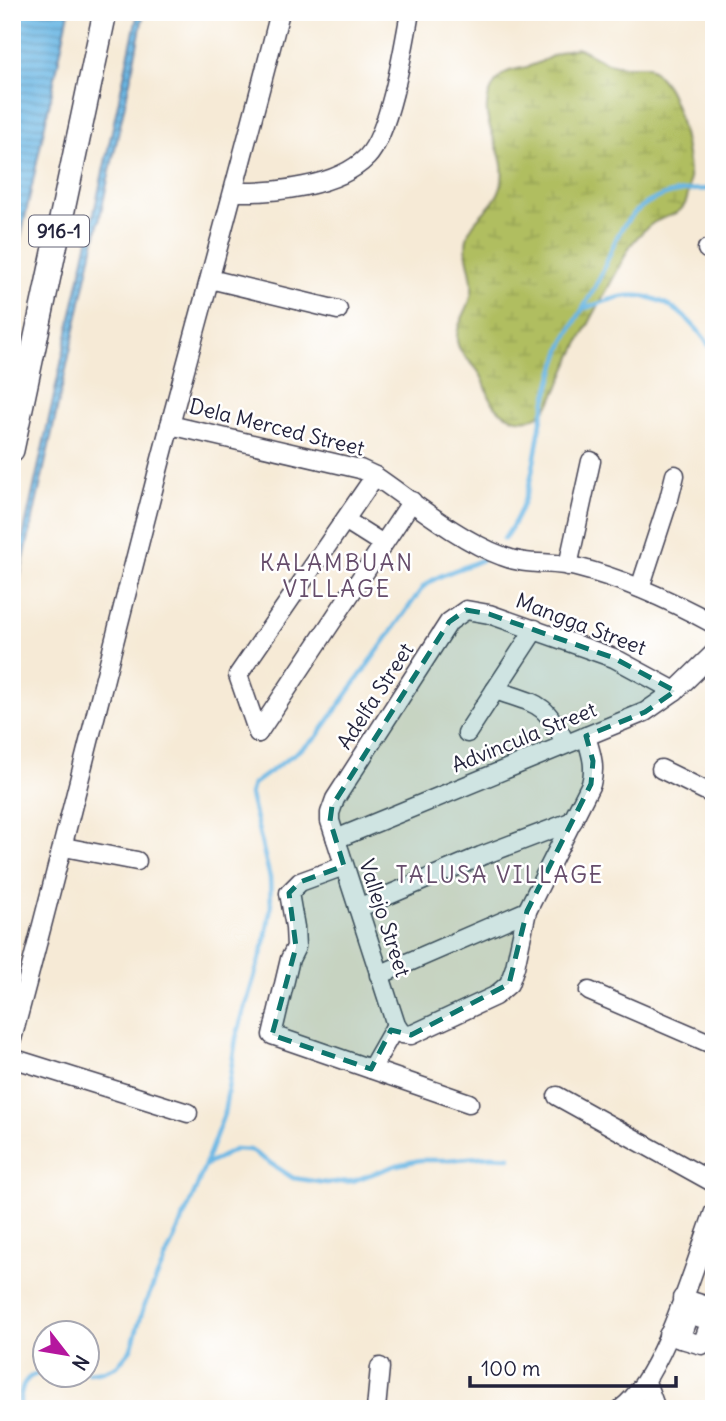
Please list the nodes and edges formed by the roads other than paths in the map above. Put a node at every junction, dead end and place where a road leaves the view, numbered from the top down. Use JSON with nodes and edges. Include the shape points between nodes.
{"nodes":[{"id":1,"x":105,"y":12,"type":"edge"},
{"id":2,"x":279,"y":12,"type":"edge"},
{"id":3,"x":410,"y":12,"type":"edge"},
{"id":4,"x":234,"y":192,"type":"junction"},
{"id":5,"x":210,"y":279,"type":"junction"},
{"id":6,"x":338,"y":310,"type":"dead end"},
{"id":7,"x":170,"y":425,"type":"junction"},
{"id":8,"x":12,"y":450,"type":"edge"},
{"id":9,"x":591,"y":461,"type":"dead end"},
{"id":10,"x":675,"y":475,"type":"dead end"},
{"id":11,"x":375,"y":476,"type":"junction"},
{"id":12,"x":412,"y":501,"type":"junction"},
{"id":13,"x":345,"y":520,"type":"junction"},
{"id":14,"x":383,"y":544,"type":"junction"},
{"id":15,"x":568,"y":566,"type":"junction"},
{"id":16,"x":640,"y":588,"type":"junction"},
{"id":17,"x":466,"y":610,"type":"joint"},
{"id":18,"x":714,"y":624,"type":"edge"},
{"id":19,"x":535,"y":629,"type":"junction"},
{"id":20,"x":714,"y":653,"type":"edge"},
{"id":21,"x":495,"y":690,"type":"junction"},
{"id":22,"x":675,"y":691,"type":"junction"},
{"id":23,"x":467,"y":733,"type":"dead end"},
{"id":24,"x":586,"y":736,"type":"junction"},
{"id":25,"x":566,"y":744,"type":"junction"},
{"id":26,"x":661,"y":769,"type":"dead end"},
{"id":27,"x":714,"y":795,"type":"edge"},
{"id":28,"x":330,"y":813,"type":"joint"},
{"id":29,"x":573,"y":821,"type":"junction"},
{"id":30,"x":335,"y":839,"type":"junction"},
{"id":31,"x":64,"y":847,"type":"junction"},
{"id":32,"x":137,"y":861,"type":"dead end"},
{"id":33,"x":344,"y":866,"type":"junction"},
{"id":34,"x":358,"y":908,"type":"junction"},
{"id":35,"x":527,"y":911,"type":"junction"},
{"id":36,"x":379,"y":975,"type":"junction"},
{"id":37,"x":589,"y":991,"type":"dead end"},
{"id":38,"x":399,"y":1030,"type":"junction"},
{"id":39,"x":12,"y":1039,"type":"edge"},
{"id":40,"x":714,"y":1045,"type":"edge"},
{"id":41,"x":12,"y":1058,"type":"edge"},
{"id":42,"x":370,"y":1069,"type":"junction"},
{"id":43,"x":557,"y":1096,"type":"dead end"},
{"id":44,"x":469,"y":1103,"type":"dead end"},
{"id":45,"x":188,"y":1113,"type":"dead end"},
{"id":46,"x":714,"y":1183,"type":"edge"},
{"id":47,"x":714,"y":1212,"type":"edge"},
{"id":48,"x":682,"y":1298,"type":"junction"},
{"id":49,"x":713,"y":1313,"type":"edge"},
{"id":50,"x":674,"y":1337,"type":"junction"},
{"id":51,"x":380,"y":1367,"type":"dead end"},
{"id":52,"x":646,"y":1382,"type":"junction"},
{"id":53,"x":376,"y":1409,"type":"edge"},
{"id":54,"x":621,"y":1409,"type":"edge"},
{"id":55,"x":656,"y":1409,"type":"edge"}],
"edges":[{"from":1,"to":8,"type":"main road","number":"916-1"},
{"from":2,"to":4,"type":"street"},
{"from":3,"to":4,"type":"street","via":[[391,100],[369,156],[336,175],[288,189]]},
{"from":4,"to":5,"type":"street"},
{"from":5,"to":6,"type":"street"},
{"from":5,"to":7,"type":"street"},
{"from":7,"to":11,"type":"street","name":"Dela Merced Street","via":[[346,465]]},
{"from":7,"to":31,"type":"street"},
{"from":9,"to":15,"type":"street"},
{"from":10,"to":16,"type":"street"},
{"from":11,"to":12,"type":"street","name":"Dela Merced Street"},
{"from":11,"to":13,"type":"street"},
{"from":12,"to":14,"type":"street"},
{"from":12,"to":15,"type":"street","name":"Dela Merced Street","via":[[503,557]]},
{"from":13,"to":14,"type":"street"},
{"from":13,"to":14,"type":"street","via":[[238,675],[258,733]]},
{"from":15,"to":16,"type":"street","name":"Dela Merced Street"},
{"from":16,"to":18,"type":"street","name":"Dela Merced Street"},
{"from":17,"to":19,"type":"street","name":"Mangga Street"},
{"from":17,"to":28,"type":"street","name":"Adelfa Street","via":[[449,622]]},
{"from":19,"to":21,"type":"street"},
{"from":19,"to":22,"type":"street","name":"Mangga Street","via":[[614,658]]},
{"from":20,"to":22,"type":"street","name":"Advincula Street"},
{"from":21,"to":23,"type":"street"},
{"from":21,"to":25,"type":"street","via":[[543,708]]},
{"from":22,"to":24,"type":"street","name":"Advincula Street","via":[[645,712]]},
{"from":24,"to":25,"type":"street","name":"Advincula Street"},
{"from":24,"to":29,"type":"street","via":[[594,772]]},
{"from":25,"to":30,"type":"street","name":"Advincula Street"},
{"from":26,"to":27,"type":"street"},
{"from":28,"to":30,"type":"street","name":"Vallejo Street"},
{"from":29,"to":34,"type":"street"},
{"from":29,"to":35,"type":"street"},
{"from":30,"to":33,"type":"street","name":"Vallejo Street"},
{"from":31,"to":32,"type":"street"},
{"from":31,"to":39,"type":"street"},
{"from":33,"to":34,"type":"street","name":"Vallejo Street"},
{"from":33,"to":42,"type":"street","via":[[300,882],[289,893],[296,947],[272,1035]]},
{"from":34,"to":36,"type":"street","name":"Vallejo Street"},
{"from":35,"to":36,"type":"street"},
{"from":35,"to":38,"type":"street","via":[[513,976],[503,990],[411,1035]]},
{"from":36,"to":38,"type":"street","name":"Vallejo Street"},
{"from":37,"to":40,"type":"street"},
{"from":38,"to":42,"type":"street"},
{"from":41,"to":45,"type":"street"},
{"from":42,"to":44,"type":"street"},
{"from":43,"to":46,"type":"street"},
{"from":47,"to":48,"type":"street"},
{"from":48,"to":49,"type":"street"},
{"from":48,"to":50,"type":"street"},
{"from":49,"to":50,"type":"street","via":[[689,1314]]},
{"from":50,"to":52,"type":"street"},
{"from":51,"to":53,"type":"street"},
{"from":52,"to":54,"type":"street"},
{"from":52,"to":55,"type":"street"}]}
